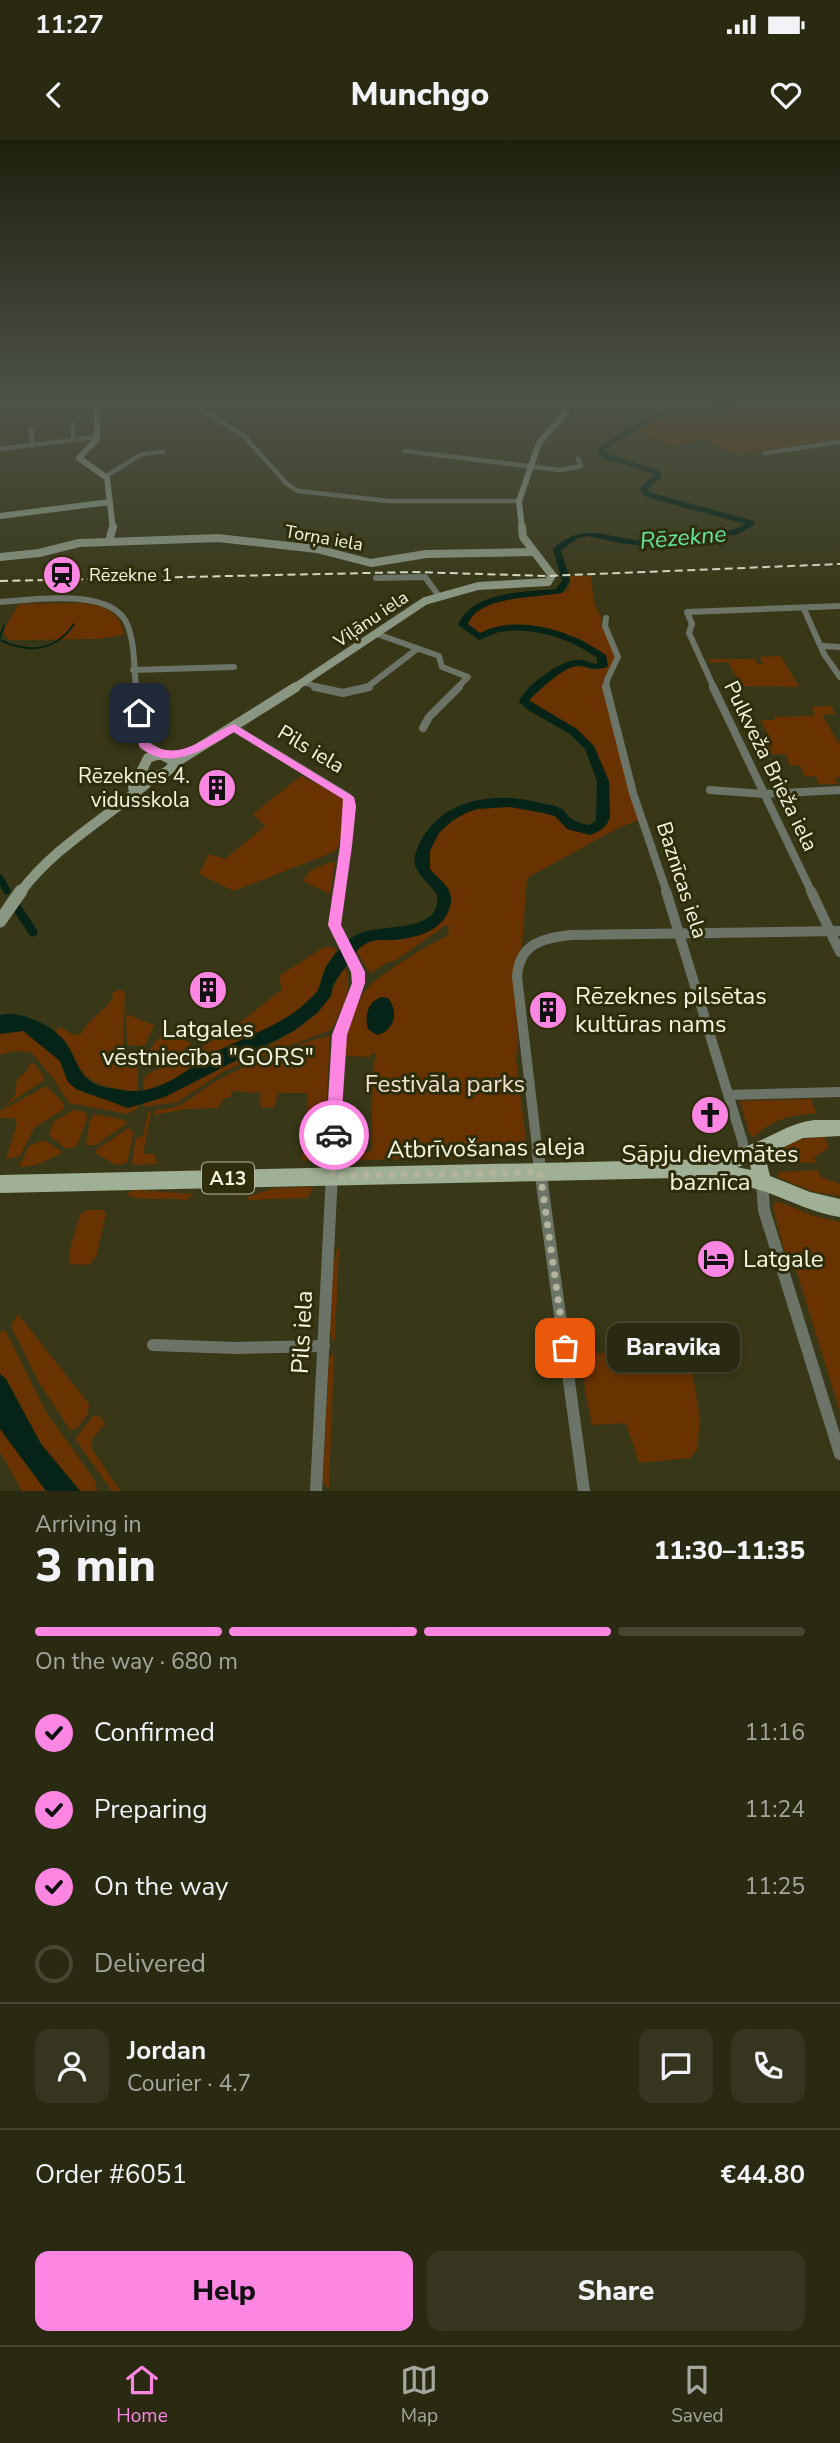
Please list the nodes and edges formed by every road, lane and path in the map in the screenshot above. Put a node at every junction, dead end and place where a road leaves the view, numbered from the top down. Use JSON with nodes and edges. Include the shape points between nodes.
{"nodes":[{"id":1,"x":90,"y":466,"type":"edge"},
{"id":2,"x":124,"y":466,"type":"edge"},
{"id":3,"x":271,"y":466,"type":"edge"},
{"id":4,"x":531,"y":466,"type":"joint"},
{"id":5,"x":580,"y":466,"type":"edge"},
{"id":6,"x":107,"y":478,"type":"junction"},
{"id":7,"x":519,"y":501,"type":"junction"},
{"id":8,"x":110,"y":502,"type":"junction"},
{"id":9,"x":0,"y":516,"type":"edge"},
{"id":10,"x":109,"y":541,"type":"junction"},
{"id":11,"x":536,"y":554,"type":"junction"},
{"id":12,"x":0,"y":557,"type":"edge"},
{"id":13,"x":376,"y":578,"type":"dead end"},
{"id":14,"x":439,"y":596,"type":"junction"},
{"id":15,"x":0,"y":602,"type":"edge"},
{"id":16,"x":840,"y":606,"type":"edge"},
{"id":17,"x":804,"y":609,"type":"junction"},
{"id":18,"x":606,"y":618,"type":"dead end"},
{"id":19,"x":377,"y":634,"type":"junction"},
{"id":20,"x":822,"y":646,"type":"junction"},
{"id":21,"x":840,"y":647,"type":"edge"},
{"id":22,"x":417,"y":649,"type":"junction"},
{"id":23,"x":233,"y":667,"type":"dead end"},
{"id":24,"x":133,"y":670,"type":"junction"},
{"id":25,"x":840,"y":677,"type":"edge"},
{"id":26,"x":303,"y":682,"type":"junction"},
{"id":27,"x":234,"y":728,"type":"junction"},
{"id":28,"x":423,"y":728,"type":"dead end"},
{"id":29,"x":144,"y":745,"type":"junction"},
{"id":30,"x":167,"y":758,"type":"junction"},
{"id":31,"x":146,"y":759,"type":"junction"},
{"id":32,"x":142,"y":772,"type":"junction"},
{"id":33,"x":155,"y":776,"type":"junction"},
{"id":34,"x":710,"y":790,"type":"dead end"},
{"id":35,"x":840,"y":790,"type":"edge"},
{"id":36,"x":764,"y":794,"type":"junction"},
{"id":37,"x":121,"y":804,"type":"junction"},
{"id":38,"x":0,"y":921,"type":"edge"},
{"id":39,"x":836,"y":931,"type":"edge"},
{"id":40,"x":680,"y":933,"type":"junction"},
{"id":41,"x":840,"y":952,"type":"edge"},
{"id":42,"x":840,"y":1092,"type":"edge"},
{"id":43,"x":729,"y":1095,"type":"junction"},
{"id":44,"x":840,"y":1128,"type":"edge"},
{"id":45,"x":749,"y":1154,"type":"junction"},
{"id":46,"x":721,"y":1168,"type":"junction"},
{"id":47,"x":540,"y":1172,"type":"junction"},
{"id":48,"x":332,"y":1176,"type":"junction"},
{"id":49,"x":762,"y":1182,"type":"junction"},
{"id":50,"x":0,"y":1184,"type":"edge"},
{"id":51,"x":840,"y":1208,"type":"edge"},
{"id":52,"x":153,"y":1345,"type":"dead end"},
{"id":53,"x":324,"y":1346,"type":"junction"},
{"id":54,"x":840,"y":1454,"type":"edge"},
{"id":55,"x":316,"y":1491,"type":"edge"},
{"id":56,"x":584,"y":1491,"type":"edge"}],
"edges":[{"from":1,"to":6,"type":"main road"},
{"from":2,"to":6,"type":"street"},
{"from":3,"to":7,"type":"street","via":[[298,491],[388,502]]},
{"from":4,"to":5,"type":"street","via":[[570,470]]},
{"from":4,"to":7,"type":"main road"},
{"from":6,"to":8,"type":"main road"},
{"from":7,"to":11,"type":"main road","via":[[523,537]]},
{"from":8,"to":9,"type":"main road"},
{"from":8,"to":10,"type":"main road","via":[[113,530]]},
{"from":10,"to":11,"type":"main road","name":"Torņa iela","via":[[231,539],[317,549],[371,563],[426,554]]},
{"from":10,"to":12,"type":"main road","name":"Torņa iela"},
{"from":11,"to":14,"type":"main road","name":"Viļānu iela","via":[[552,575],[548,582],[478,586]]},
{"from":13,"to":14,"type":"street","via":[[425,577]]},
{"from":14,"to":19,"type":"main road","name":"Viļānu iela"},
{"from":15,"to":24,"type":"street","via":[[106,603],[119,610],[128,626]]},
{"from":16,"to":17,"type":"street"},
{"from":17,"to":20,"type":"street"},
{"from":17,"to":36,"type":"street","name":"Pulkveža Brieža iela","via":[[687,612],[692,624],[689,634]]},
{"from":18,"to":40,"type":"street","name":"Baznīcas iela","via":[[618,657],[606,694]]},
{"from":19,"to":22,"type":"street"},
{"from":19,"to":26,"type":"main road","name":"Viļānu iela"},
{"from":20,"to":21,"type":"street"},
{"from":20,"to":25,"type":"street"},
{"from":22,"to":26,"type":"street","via":[[358,692],[346,694]]},
{"from":22,"to":28,"type":"street","via":[[439,656],[442,667],[468,677]]},
{"from":23,"to":24,"type":"street"},
{"from":24,"to":29,"type":"street"},
{"from":26,"to":27,"type":"main road","name":"Viļānu iela"},
{"from":27,"to":30,"type":"main road","name":"Viļānu iela","via":[[201,747]]},
{"from":27,"to":48,"type":"street","name":"Pils iela","via":[[348,797],[350,806],[334,925],[358,972],[358,983],[340,1035]]},
{"from":29,"to":30,"type":"main road"},
{"from":29,"to":31,"type":"main road"},
{"from":30,"to":31,"type":"main road"},
{"from":30,"to":33,"type":"main road","via":[[166,773]]},
{"from":31,"to":32,"type":"main road"},
{"from":32,"to":33,"type":"main road"},
{"from":32,"to":37,"type":"main road"},
{"from":33,"to":37,"type":"main road"},
{"from":34,"to":36,"type":"street"},
{"from":35,"to":36,"type":"street"},
{"from":36,"to":39,"type":"street","name":"Pulkveža Brieža iela"},
{"from":37,"to":38,"type":"main road","via":[[37,868]]},
{"from":39,"to":40,"type":"street"},
{"from":39,"to":41,"type":"street","name":"Pulkveža Brieža iela"},
{"from":40,"to":43,"type":"street","name":"Baznīcas iela"},
{"from":40,"to":47,"type":"street","via":[[545,938],[529,945],[520,959],[517,977]]},
{"from":42,"to":43,"type":"street"},
{"from":43,"to":45,"type":"street","name":"Baznīcas iela"},
{"from":44,"to":45,"type":"main road","name":"Atbrīvošanas aleja","number":"A13","via":[[792,1132]]},
{"from":45,"to":46,"type":"main road","name":"Atbrīvošanas aleja","number":"A13","via":[[727,1161]]},
{"from":45,"to":49,"type":"main road"},
{"from":46,"to":47,"type":"main road","name":"Atbrīvošanas aleja","number":"A13"},
{"from":46,"to":49,"type":"main road","name":"Atbrīvošanas aleja","number":"A13","via":[[730,1175]]},
{"from":47,"to":48,"type":"main road","name":"Atbrīvošanas aleja","number":"A13"},
{"from":47,"to":56,"type":"street"},
{"from":48,"to":50,"type":"main road","name":"Atbrīvošanas aleja","number":"A13"},
{"from":48,"to":53,"type":"street","name":"Pils iela"},
{"from":49,"to":51,"type":"main road","name":"Atbrīvošanas aleja","number":"A13","via":[[809,1202]]},
{"from":49,"to":54,"type":"street","via":[[764,1210]]},
{"from":52,"to":53,"type":"street"},
{"from":53,"to":55,"type":"street","name":"Pils iela"}]}
